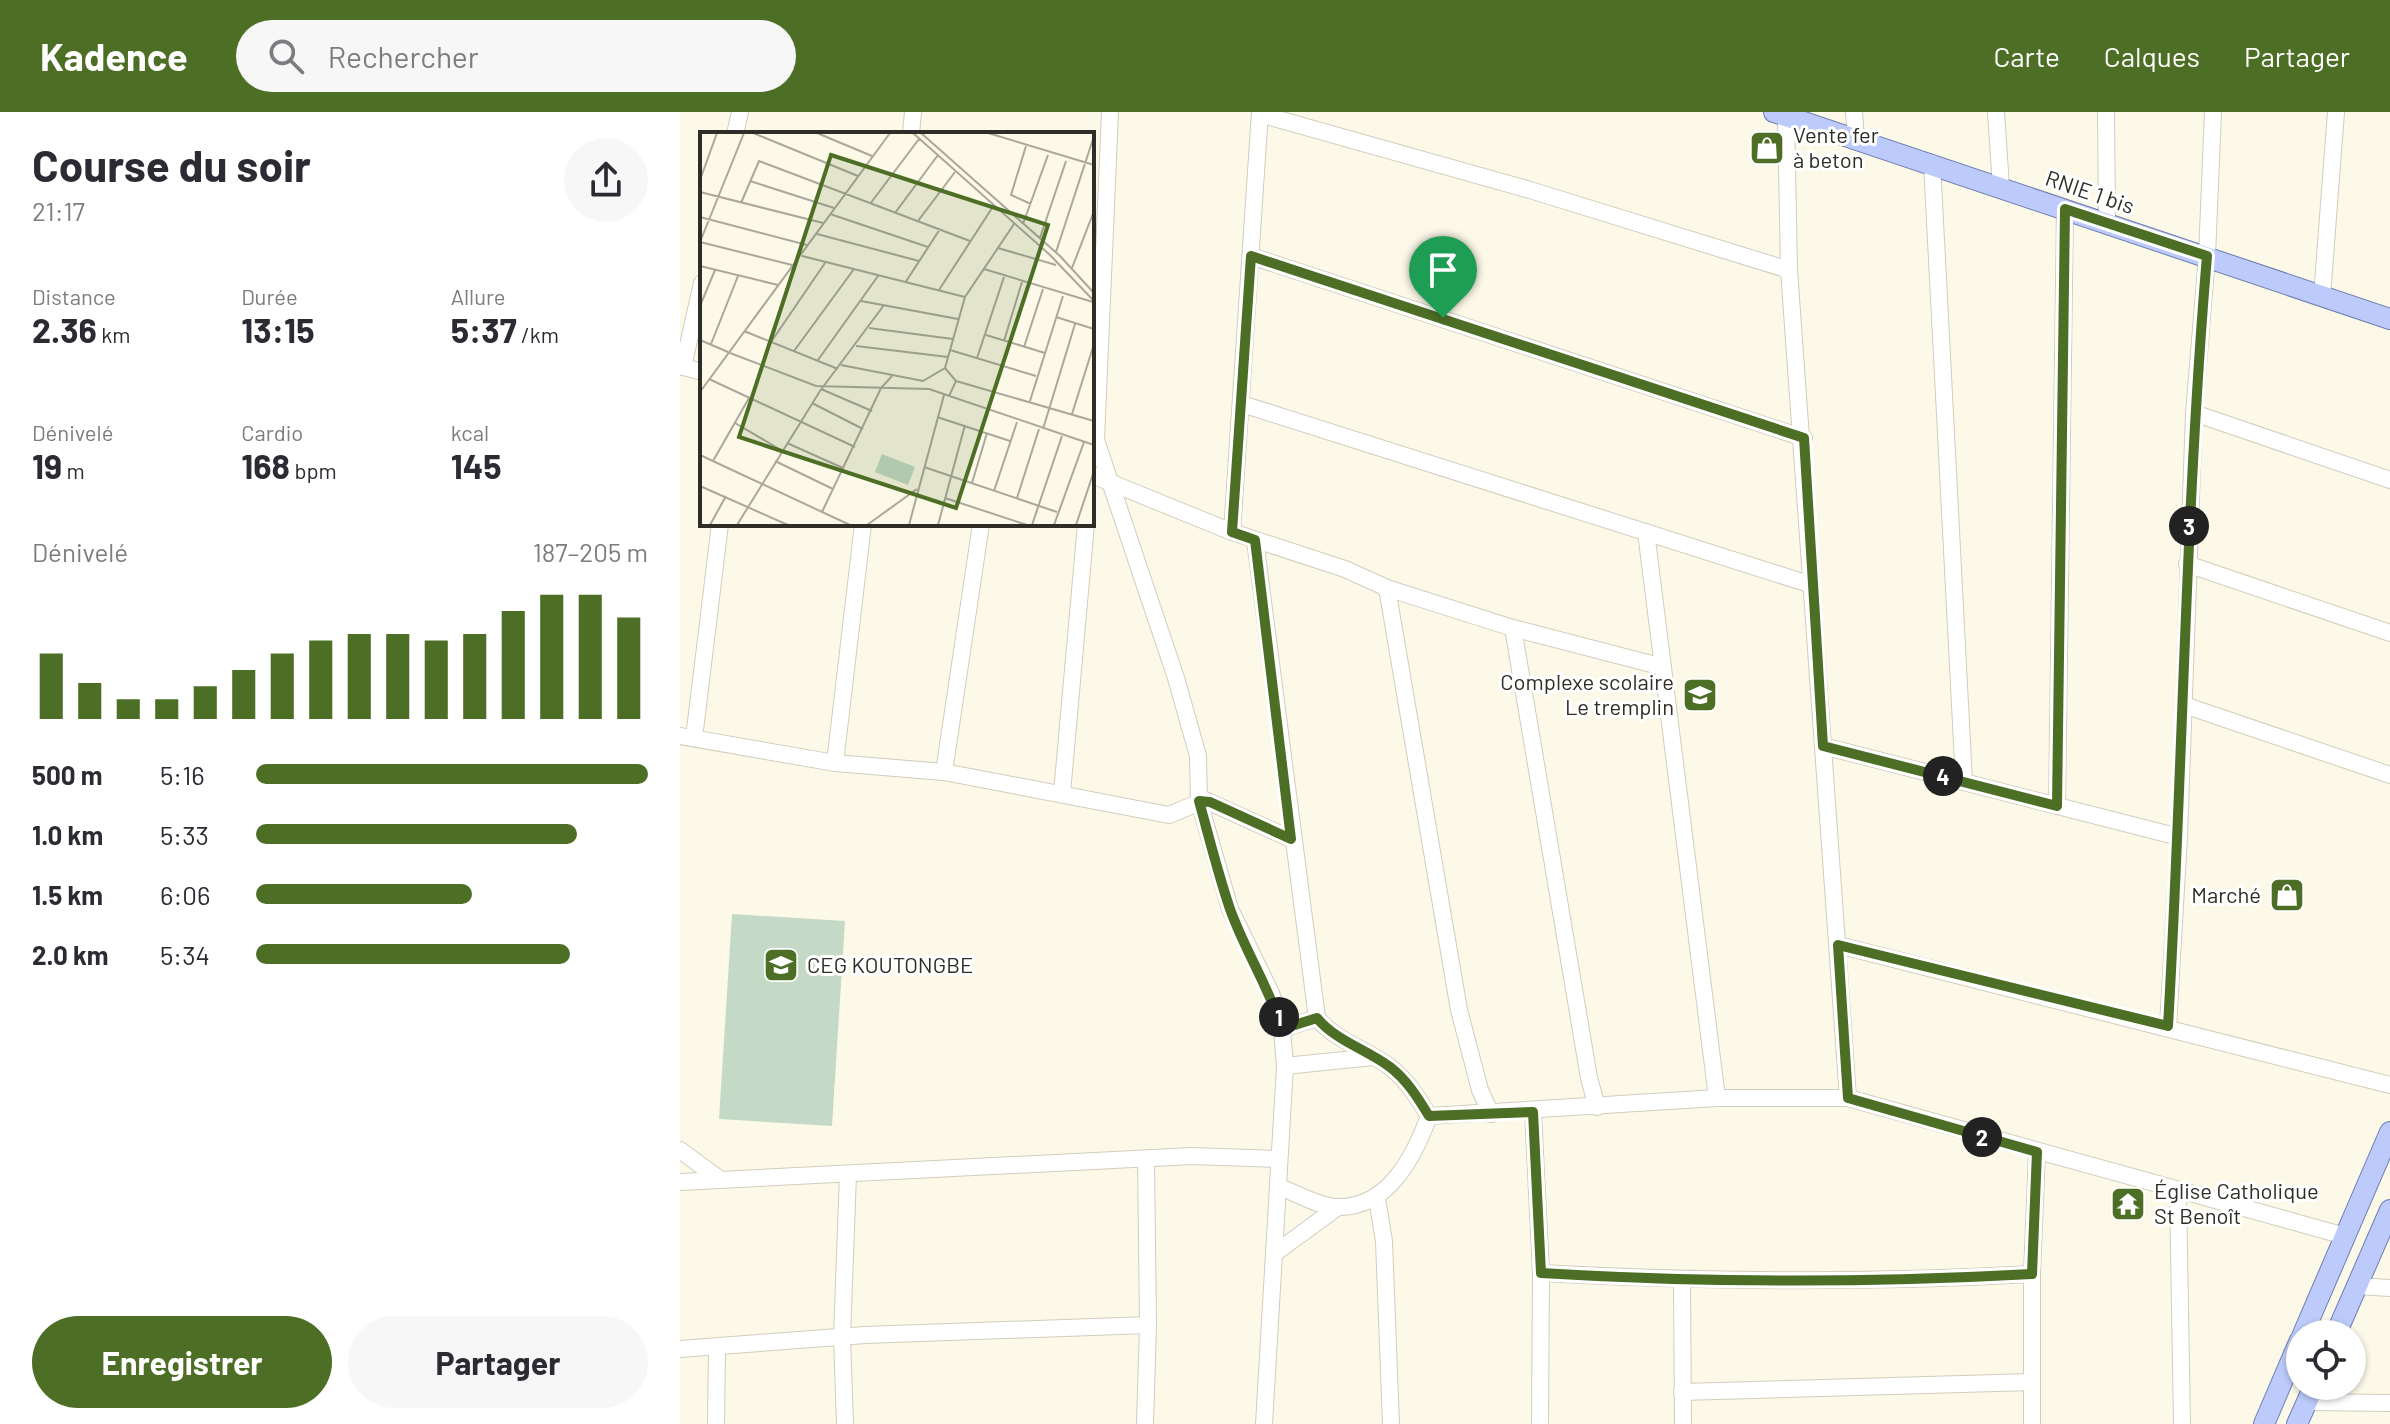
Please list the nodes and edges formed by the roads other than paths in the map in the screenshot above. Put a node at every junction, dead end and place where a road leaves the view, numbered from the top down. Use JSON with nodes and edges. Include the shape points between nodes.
{"nodes":[{"id":1,"x":740,"y":112,"type":"edge"},
{"id":2,"x":913,"y":112,"type":"edge"},
{"id":3,"x":1110,"y":112,"type":"edge"},
{"id":4,"x":1854,"y":112,"type":"edge"},
{"id":5,"x":1996,"y":112,"type":"edge"},
{"id":6,"x":2106,"y":112,"type":"edge"},
{"id":7,"x":2213,"y":112,"type":"edge"},
{"id":8,"x":2336,"y":112,"type":"edge"},
{"id":9,"x":1260,"y":113,"type":"edge"},
{"id":10,"x":1780,"y":114,"type":"edge"},
{"id":11,"x":735,"y":132,"type":"edge"},
{"id":12,"x":911,"y":132,"type":"edge"},
{"id":13,"x":1856,"y":138,"type":"junction"},
{"id":14,"x":1932,"y":163,"type":"junction"},
{"id":15,"x":2001,"y":187,"type":"junction"},
{"id":16,"x":2065,"y":209,"type":"junction"},
{"id":17,"x":2107,"y":223,"type":"junction"},
{"id":18,"x":1251,"y":256,"type":"junction"},
{"id":19,"x":2207,"y":256,"type":"junction"},
{"id":20,"x":1789,"y":270,"type":"junction"},
{"id":21,"x":700,"y":291,"type":"edge"},
{"id":22,"x":2322,"y":296,"type":"junction"},
{"id":23,"x":2390,"y":319,"type":"edge"},
{"id":24,"x":682,"y":367,"type":"edge"},
{"id":25,"x":1242,"y":404,"type":"junction"},
{"id":26,"x":2194,"y":413,"type":"junction"},
{"id":27,"x":1804,"y":438,"type":"junction"},
{"id":28,"x":1100,"y":479,"type":"edge"},
{"id":29,"x":2390,"y":480,"type":"edge"},
{"id":30,"x":720,"y":526,"type":"edge"},
{"id":31,"x":863,"y":526,"type":"edge"},
{"id":32,"x":981,"y":526,"type":"edge"},
{"id":33,"x":1086,"y":526,"type":"edge"},
{"id":34,"x":1232,"y":532,"type":"junction"},
{"id":35,"x":1646,"y":532,"type":"junction"},
{"id":36,"x":1255,"y":540,"type":"junction"},
{"id":37,"x":2187,"y":564,"type":"junction"},
{"id":38,"x":1812,"y":585,"type":"junction"},
{"id":39,"x":1387,"y":588,"type":"junction"},
{"id":40,"x":1513,"y":628,"type":"junction"},
{"id":41,"x":2390,"y":633,"type":"edge"},
{"id":42,"x":1663,"y":667,"type":"junction"},
{"id":43,"x":2184,"y":705,"type":"junction"},
{"id":44,"x":687,"y":737,"type":"edge"},
{"id":45,"x":1823,"y":746,"type":"junction"},
{"id":46,"x":835,"y":763,"type":"junction"},
{"id":47,"x":944,"y":772,"type":"junction"},
{"id":48,"x":2390,"y":775,"type":"edge"},
{"id":49,"x":1964,"y":782,"type":"junction"},
{"id":50,"x":1062,"y":793,"type":"junction"},
{"id":51,"x":1199,"y":801,"type":"junction"},
{"id":52,"x":2057,"y":806,"type":"junction"},
{"id":53,"x":2179,"y":837,"type":"junction"},
{"id":54,"x":1291,"y":839,"type":"junction"},
{"id":55,"x":1838,"y":945,"type":"junction"},
{"id":56,"x":1317,"y":1018,"type":"junction"},
{"id":57,"x":2168,"y":1026,"type":"junction"},
{"id":58,"x":1282,"y":1029,"type":"junction"},
{"id":59,"x":1373,"y":1057,"type":"junction"},
{"id":60,"x":1285,"y":1066,"type":"junction"},
{"id":61,"x":2390,"y":1085,"type":"edge"},
{"id":62,"x":1717,"y":1098,"type":"junction"},
{"id":63,"x":1848,"y":1098,"type":"junction"},
{"id":64,"x":1597,"y":1107,"type":"junction"},
{"id":65,"x":1533,"y":1112,"type":"junction"},
{"id":66,"x":1491,"y":1114,"type":"junction"},
{"id":67,"x":1429,"y":1116,"type":"junction"},
{"id":68,"x":2390,"y":1132,"type":"edge"},
{"id":69,"x":680,"y":1150,"type":"edge"},
{"id":70,"x":2037,"y":1152,"type":"junction"},
{"id":71,"x":1146,"y":1159,"type":"junction"},
{"id":72,"x":1278,"y":1159,"type":"junction"},
{"id":73,"x":848,"y":1174,"type":"junction"},
{"id":74,"x":718,"y":1178,"type":"junction"},
{"id":75,"x":680,"y":1182,"type":"edge"},
{"id":76,"x":1279,"y":1187,"type":"junction"},
{"id":77,"x":2178,"y":1192,"type":"junction"},
{"id":78,"x":1377,"y":1199,"type":"junction"},
{"id":79,"x":1338,"y":1207,"type":"junction"},
{"id":80,"x":2390,"y":1210,"type":"edge"},
{"id":81,"x":2345,"y":1236,"type":"junction"},
{"id":82,"x":1275,"y":1253,"type":"junction"},
{"id":83,"x":1541,"y":1273,"type":"junction"},
{"id":84,"x":2032,"y":1274,"type":"junction"},
{"id":85,"x":1682,"y":1281,"type":"junction"},
{"id":86,"x":2357,"y":1286,"type":"junction"},
{"id":87,"x":2390,"y":1288,"type":"edge"},
{"id":88,"x":2309,"y":1320,"type":"edge"},
{"id":89,"x":2342,"y":1320,"type":"edge"},
{"id":90,"x":1148,"y":1325,"type":"junction"},
{"id":91,"x":842,"y":1337,"type":"junction"},
{"id":92,"x":717,"y":1347,"type":"junction"},
{"id":93,"x":680,"y":1349,"type":"edge"},
{"id":94,"x":2286,"y":1373,"type":"edge"},
{"id":95,"x":2032,"y":1382,"type":"junction"},
{"id":96,"x":1682,"y":1392,"type":"junction"},
{"id":97,"x":2307,"y":1400,"type":"edge"},
{"id":98,"x":2363,"y":1400,"type":"edge"},
{"id":99,"x":2390,"y":1403,"type":"edge"},
{"id":100,"x":716,"y":1424,"type":"edge"},
{"id":101,"x":845,"y":1424,"type":"edge"},
{"id":102,"x":1145,"y":1424,"type":"edge"},
{"id":103,"x":1264,"y":1424,"type":"edge"},
{"id":104,"x":1391,"y":1424,"type":"edge"},
{"id":105,"x":1540,"y":1424,"type":"edge"},
{"id":106,"x":1683,"y":1424,"type":"edge"},
{"id":107,"x":2032,"y":1424,"type":"edge"},
{"id":108,"x":2182,"y":1424,"type":"edge"},
{"id":109,"x":2264,"y":1424,"type":"edge"},
{"id":110,"x":2297,"y":1424,"type":"edge"}],
"edges":[{"from":1,"to":11,"type":"street"},
{"from":2,"to":12,"type":"street"},
{"from":3,"to":28,"type":"street","via":[[1095,422]]},
{"from":4,"to":13,"type":"street"},
{"from":5,"to":15,"type":"street"},
{"from":6,"to":17,"type":"street"},
{"from":7,"to":19,"type":"street"},
{"from":8,"to":22,"type":"street"},
{"from":9,"to":18,"type":"street"},
{"from":9,"to":20,"type":"street"},
{"from":10,"to":13,"type":"main road","name":"RNIE 1 bis"},
{"from":10,"to":20,"type":"street"},
{"from":13,"to":14,"type":"main road","name":"RNIE 1 bis"},
{"from":14,"to":15,"type":"main road","name":"RNIE 1 bis"},
{"from":14,"to":49,"type":"street"},
{"from":15,"to":16,"type":"main road","name":"RNIE 1 bis"},
{"from":16,"to":17,"type":"main road","name":"RNIE 1 bis"},
{"from":16,"to":52,"type":"street"},
{"from":17,"to":19,"type":"main road","name":"RNIE 1 bis"},
{"from":18,"to":25,"type":"street"},
{"from":18,"to":27,"type":"street"},
{"from":19,"to":22,"type":"main road","name":"RNIE 1 bis"},
{"from":19,"to":26,"type":"street"},
{"from":20,"to":27,"type":"street"},
{"from":21,"to":24,"type":"street"},
{"from":22,"to":23,"type":"main road","name":"RNIE 1 bis"},
{"from":25,"to":34,"type":"street"},
{"from":25,"to":35,"type":"street"},
{"from":26,"to":29,"type":"street"},
{"from":26,"to":37,"type":"street"},
{"from":27,"to":38,"type":"street"},
{"from":28,"to":34,"type":"street"},
{"from":28,"to":51,"type":"street","via":[[1176,678],[1198,756]]},
{"from":30,"to":44,"type":"street"},
{"from":31,"to":46,"type":"street"},
{"from":32,"to":47,"type":"street"},
{"from":33,"to":50,"type":"street"},
{"from":34,"to":36,"type":"street"},
{"from":35,"to":38,"type":"street"},
{"from":35,"to":42,"type":"street"},
{"from":36,"to":39,"type":"street"},
{"from":36,"to":54,"type":"street"},
{"from":37,"to":41,"type":"street"},
{"from":37,"to":43,"type":"street"},
{"from":38,"to":45,"type":"street"},
{"from":39,"to":40,"type":"street"},
{"from":39,"to":66,"type":"street","via":[[1459,1010]]},
{"from":40,"to":42,"type":"street"},
{"from":40,"to":64,"type":"street"},
{"from":42,"to":62,"type":"street"},
{"from":43,"to":48,"type":"street"},
{"from":43,"to":53,"type":"street"},
{"from":44,"to":46,"type":"street"},
{"from":45,"to":49,"type":"street"},
{"from":45,"to":55,"type":"street"},
{"from":46,"to":47,"type":"street"},
{"from":47,"to":50,"type":"street"},
{"from":49,"to":52,"type":"street"},
{"from":50,"to":51,"type":"street","via":[[1169,815]]},
{"from":51,"to":54,"type":"street"},
{"from":51,"to":58,"type":"street","via":[[1230,909],[1271,993]]},
{"from":52,"to":53,"type":"street"},
{"from":53,"to":57,"type":"street"},
{"from":54,"to":56,"type":"street"},
{"from":55,"to":57,"type":"street"},
{"from":55,"to":63,"type":"street"},
{"from":56,"to":58,"type":"street"},
{"from":56,"to":59,"type":"street","via":[[1327,1031]]},
{"from":57,"to":61,"type":"street"},
{"from":58,"to":60,"type":"street"},
{"from":59,"to":60,"type":"street"},
{"from":59,"to":67,"type":"street","via":[[1404,1080]]},
{"from":60,"to":72,"type":"street"},
{"from":62,"to":63,"type":"street"},
{"from":62,"to":64,"type":"street"},
{"from":63,"to":70,"type":"street"},
{"from":64,"to":65,"type":"street"},
{"from":65,"to":66,"type":"street"},
{"from":65,"to":83,"type":"street"},
{"from":66,"to":67,"type":"street"},
{"from":67,"to":78,"type":"street","via":[[1416,1152]]},
{"from":68,"to":81,"type":"main road"},
{"from":69,"to":74,"type":"street"},
{"from":70,"to":77,"type":"street"},
{"from":70,"to":84,"type":"street"},
{"from":71,"to":72,"type":"street"},
{"from":71,"to":73,"type":"street"},
{"from":71,"to":90,"type":"street"},
{"from":72,"to":76,"type":"street"},
{"from":73,"to":74,"type":"street"},
{"from":73,"to":91,"type":"street"},
{"from":74,"to":75,"type":"street"},
{"from":76,"to":79,"type":"street"},
{"from":76,"to":82,"type":"street"},
{"from":77,"to":81,"type":"street"},
{"from":77,"to":108,"type":"street"},
{"from":78,"to":79,"type":"street"},
{"from":78,"to":104,"type":"street","via":[[1384,1241]]},
{"from":79,"to":82,"type":"street"},
{"from":80,"to":86,"type":"main road"},
{"from":81,"to":88,"type":"main road"},
{"from":82,"to":103,"type":"street"},
{"from":83,"to":85,"type":"street"},
{"from":83,"to":105,"type":"street"},
{"from":84,"to":85,"type":"street"},
{"from":84,"to":95,"type":"street"},
{"from":85,"to":96,"type":"street"},
{"from":86,"to":87,"type":"street"},
{"from":86,"to":89,"type":"main road"},
{"from":90,"to":91,"type":"street"},
{"from":90,"to":102,"type":"street"},
{"from":91,"to":92,"type":"street"},
{"from":91,"to":101,"type":"street"},
{"from":92,"to":93,"type":"street"},
{"from":92,"to":100,"type":"street"},
{"from":94,"to":109,"type":"main road"},
{"from":95,"to":96,"type":"street"},
{"from":95,"to":107,"type":"street"},
{"from":96,"to":106,"type":"street"},
{"from":97,"to":110,"type":"main road"},
{"from":98,"to":99,"type":"street"}]}
